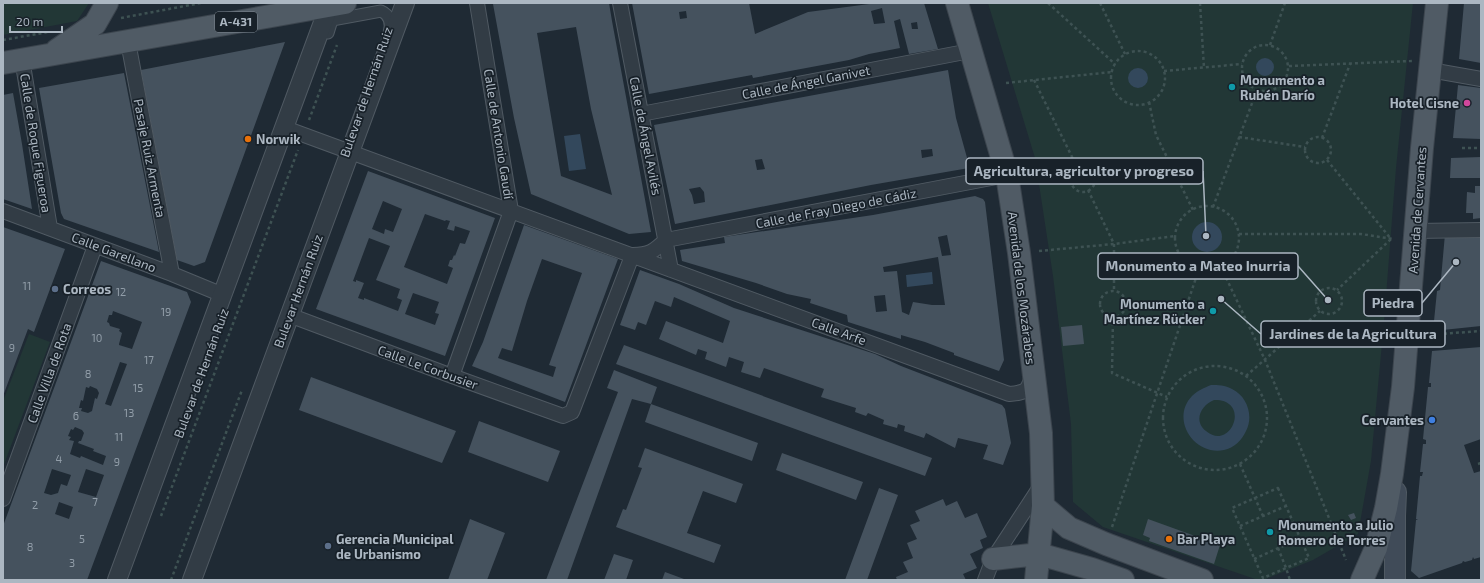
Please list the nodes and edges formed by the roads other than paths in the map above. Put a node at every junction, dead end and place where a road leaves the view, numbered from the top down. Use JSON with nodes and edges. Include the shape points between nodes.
{"nodes":[{"id":1,"x":107,"y":3,"type":"edge"},
{"id":2,"x":405,"y":3,"type":"edge"},
{"id":3,"x":477,"y":3,"type":"edge"},
{"id":4,"x":620,"y":3,"type":"edge"},
{"id":5,"x":957,"y":3,"type":"edge"},
{"id":6,"x":1437,"y":3,"type":"edge"},
{"id":7,"x":337,"y":4,"type":"edge"},
{"id":8,"x":128,"y":42,"type":"junction"},
{"id":9,"x":970,"y":51,"type":"junction"},
{"id":10,"x":51,"y":54,"type":"junction"},
{"id":11,"x":12,"y":61,"type":"edge"},
{"id":12,"x":1430,"y":66,"type":"junction"},
{"id":13,"x":1481,"y":79,"type":"edge"},
{"id":14,"x":641,"y":114,"type":"junction"},
{"id":15,"x":293,"y":131,"type":"junction"},
{"id":16,"x":348,"y":151,"type":"junction"},
{"id":17,"x":1007,"y":175,"type":"junction"},
{"id":18,"x":3,"y":211,"type":"edge"},
{"id":19,"x":511,"y":211,"type":"junction"},
{"id":20,"x":50,"y":228,"type":"junction"},
{"id":21,"x":1481,"y":230,"type":"edge"},
{"id":22,"x":1416,"y":231,"type":"junction"},
{"id":23,"x":666,"y":240,"type":"junction"},
{"id":24,"x":95,"y":246,"type":"junction"},
{"id":25,"x":632,"y":256,"type":"junction"},
{"id":26,"x":671,"y":270,"type":"junction"},
{"id":27,"x":172,"y":274,"type":"junction"},
{"id":28,"x":223,"y":295,"type":"junction"},
{"id":29,"x":289,"y":315,"type":"junction"},
{"id":30,"x":1033,"y":372,"type":"junction"},
{"id":31,"x":452,"y":376,"type":"junction"},
{"id":32,"x":1403,"y":387,"type":"junction"},
{"id":33,"x":1042,"y":484,"type":"junction"},
{"id":34,"x":3,"y":499,"type":"edge"},
{"id":35,"x":1043,"y":506,"type":"junction"},
{"id":36,"x":1039,"y":554,"type":"junction"},
{"id":37,"x":993,"y":558,"type":"junction"},
{"id":38,"x":1092,"y":569,"type":"junction"},
{"id":39,"x":117,"y":580,"type":"edge"},
{"id":40,"x":125,"y":580,"type":"edge"},
{"id":41,"x":184,"y":580,"type":"edge"},
{"id":42,"x":192,"y":580,"type":"edge"},
{"id":43,"x":985,"y":580,"type":"edge"},
{"id":44,"x":1036,"y":580,"type":"edge"},
{"id":45,"x":1074,"y":580,"type":"edge"},
{"id":46,"x":1122,"y":580,"type":"edge"},
{"id":47,"x":1202,"y":580,"type":"edge"},
{"id":48,"x":1362,"y":580,"type":"edge"},
{"id":49,"x":1395,"y":580,"type":"edge"}],
"edges":[{"from":1,"to":10,"type":"main road","via":[[95,24]]},
{"from":2,"to":16,"type":"street","name":"Bulevar Hernán Ruiz"},
{"from":3,"to":19,"type":"street","name":"Calle de Antonio Gaudí"},
{"from":4,"to":14,"type":"street","name":"Calle de Ángel Avilés"},
{"from":5,"to":9,"type":"main road","name":"Avenida de los Mozárabes"},
{"from":6,"to":12,"type":"main road","name":"Avenida de Cervantes"},
{"from":7,"to":8,"type":"main road","number":"A-431"},
{"from":7,"to":15,"type":"street"},
{"from":8,"to":10,"type":"main road","number":"A-431"},
{"from":8,"to":27,"type":"street","name":"Pasaje Ruiz Armenta"},
{"from":9,"to":14,"type":"street","name":"Calle de Ángel Ganivet"},
{"from":9,"to":17,"type":"main road","name":"Avenida de los Mozárabes"},
{"from":10,"to":11,"type":"main road","number":"A-431"},
{"from":11,"to":20,"type":"street","name":"Calle de Roque Figueroa"},
{"from":12,"to":13,"type":"street"},
{"from":12,"to":22,"type":"main road","name":"Avenida de Cervantes"},
{"from":14,"to":23,"type":"street","name":"Calle de Ángel Avilés"},
{"from":15,"to":16,"type":"street","name":"Calle Arfe"},
{"from":15,"to":16,"type":"street","name":"Bulevar de Hernán Ruiz","via":[[332,20],[381,11],[387,14],[390,29]]},
{"from":15,"to":28,"type":"street"},
{"from":15,"to":40,"type":"street","name":"Bulevar de Hernán Ruiz"},
{"from":16,"to":19,"type":"street","name":"Calle Arfe"},
{"from":16,"to":29,"type":"street","name":"Bulevar Hernán Ruiz"},
{"from":16,"to":41,"type":"street","name":"Bulevar de Hernán Ruiz"},
{"from":17,"to":23,"type":"street","name":"Calle de Fray Diego de Cádiz"},
{"from":17,"to":30,"type":"main road","name":"Avenida de los Mozárabes"},
{"from":18,"to":20,"type":"street","name":"Calle Garellano"},
{"from":19,"to":25,"type":"street","name":"Calle Arfe"},
{"from":19,"to":31,"type":"street","name":"Calle de Antonio Gaudí"},
{"from":20,"to":24,"type":"street","name":"Calle Garellano"},
{"from":21,"to":22,"type":"street"},
{"from":22,"to":32,"type":"main road","name":"Avenida de Cervantes"},
{"from":23,"to":25,"type":"street","via":[[653,252]]},
{"from":23,"to":26,"type":"street","name":"Calle de Ángel Avilés"},
{"from":24,"to":27,"type":"street","name":"Calle Garellano"},
{"from":24,"to":34,"type":"street","name":"Calle Villa de Rota"},
{"from":25,"to":26,"type":"street","name":"Calle Arfe"},
{"from":25,"to":31,"type":"street","name":"Calle Le Corbusier","via":[[572,412],[563,416],[557,415]]},
{"from":26,"to":30,"type":"street","name":"Calle Arfe","via":[[1009,394],[1024,392]]},
{"from":27,"to":28,"type":"street","name":"Calle Garellano"},
{"from":28,"to":39,"type":"street"},
{"from":29,"to":31,"type":"street","name":"Calle Le Corbusier"},
{"from":29,"to":42,"type":"street","name":"Bulevar Hernán Ruiz"},
{"from":30,"to":33,"type":"main road","name":"Avenida de los Mozárabes","via":[[1041,433]]},
{"from":32,"to":48,"type":"main road","name":"Avenida de Cervantes","via":[[1386,508],[1376,548]]},
{"from":32,"to":49,"type":"main road","via":[[1395,516]]},
{"from":33,"to":35,"type":"main road","name":"Avenida de los Mozárabes"},
{"from":33,"to":37,"type":"street"},
{"from":35,"to":36,"type":"main road","name":"Avenida de los Mozárabes"},
{"from":35,"to":47,"type":"main road","via":[[1069,528]]},
{"from":36,"to":37,"type":"main road"},
{"from":36,"to":38,"type":"main road"},
{"from":36,"to":44,"type":"main road","name":"Avenida de los Mozárabes"},
{"from":37,"to":43,"type":"street"},
{"from":38,"to":45,"type":"main road"},
{"from":38,"to":46,"type":"main road"}]}
